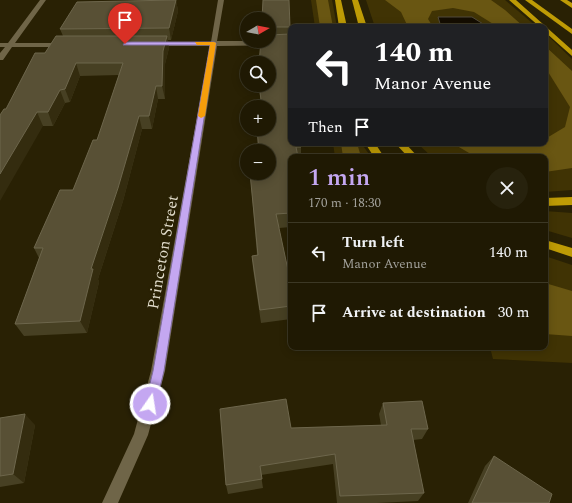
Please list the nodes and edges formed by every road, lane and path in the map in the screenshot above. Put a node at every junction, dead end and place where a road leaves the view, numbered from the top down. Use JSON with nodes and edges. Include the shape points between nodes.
{"nodes":[{"id":1,"x":43,"y":0,"type":"edge"},
{"id":2,"x":221,"y":0,"type":"edge"},
{"id":3,"x":338,"y":0,"type":"edge"},
{"id":4,"x":355,"y":0,"type":"edge"},
{"id":5,"x":512,"y":0,"type":"edge"},
{"id":6,"x":528,"y":0,"type":"edge"},
{"id":7,"x":563,"y":0,"type":"edge"},
{"id":8,"x":572,"y":6,"type":"edge"},
{"id":9,"x":343,"y":24,"type":"edge"},
{"id":10,"x":362,"y":24,"type":"edge"},
{"id":11,"x":539,"y":24,"type":"edge"},
{"id":12,"x":548,"y":32,"type":"edge"},
{"id":13,"x":572,"y":32,"type":"edge"},
{"id":14,"x":214,"y":43,"type":"junction"},
{"id":15,"x":288,"y":43,"type":"edge"},
{"id":16,"x":143,"y":44,"type":"edge"},
{"id":17,"x":0,"y":45,"type":"edge"},
{"id":18,"x":9,"y":45,"type":"junction"},
{"id":19,"x":72,"y":45,"type":"edge"},
{"id":20,"x":572,"y":54,"type":"edge"},
{"id":21,"x":0,"y":58,"type":"edge"},
{"id":22,"x":403,"y":146,"type":"edge"},
{"id":23,"x":410,"y":154,"type":"edge"},
{"id":24,"x":572,"y":201,"type":"edge"},
{"id":25,"x":548,"y":202,"type":"edge"},
{"id":26,"x":548,"y":245,"type":"edge"},
{"id":27,"x":572,"y":253,"type":"edge"},
{"id":28,"x":110,"y":503,"type":"edge"}],
"edges":[{"from":1,"to":18,"type":"street"},
{"from":2,"to":14,"type":"street","name":"Princeton Street"},
{"from":3,"to":9,"type":"highway"},
{"from":4,"to":10,"type":"highway"},
{"from":5,"to":11,"type":"highway"},
{"from":6,"to":13,"type":"highway"},
{"from":7,"to":8,"type":"highway"},
{"from":12,"to":20,"type":"highway"},
{"from":14,"to":15,"type":"street"},
{"from":14,"to":16,"type":"street"},
{"from":14,"to":28,"type":"street","name":"Princeton Street","via":[[157,378],[141,435]]},
{"from":17,"to":18,"type":"street"},
{"from":18,"to":19,"type":"street"},
{"from":18,"to":21,"type":"street"},
{"from":22,"to":23,"type":"highway"},
{"from":24,"to":25,"type":"highway"},
{"from":26,"to":27,"type":"highway"}]}
